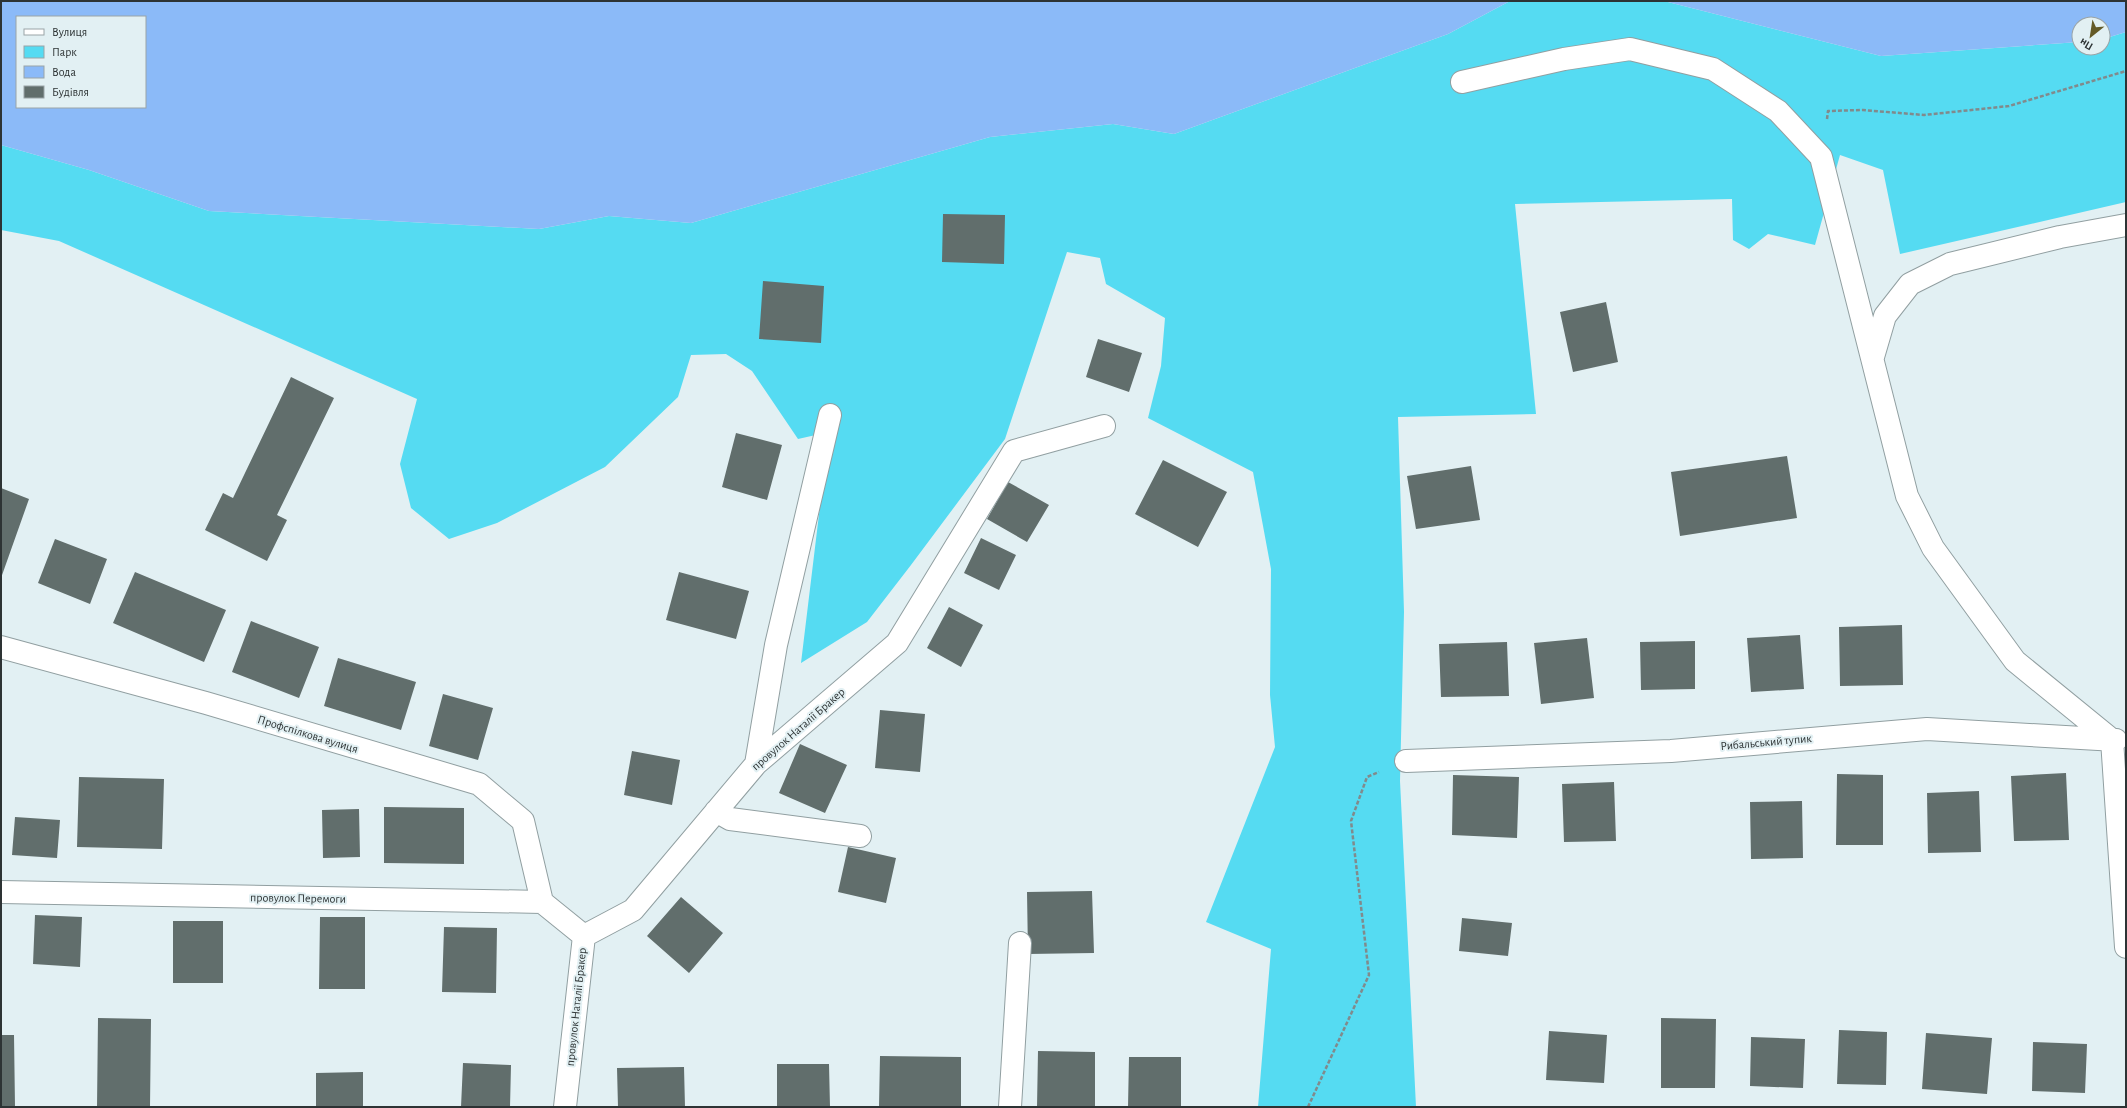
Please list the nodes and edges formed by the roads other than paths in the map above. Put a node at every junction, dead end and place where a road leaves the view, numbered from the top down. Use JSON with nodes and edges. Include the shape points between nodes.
{"nodes":[{"id":1,"x":1462,"y":82,"type":"dead end"},
{"id":2,"x":2126,"y":225,"type":"edge"},
{"id":3,"x":1873,"y":358,"type":"junction"},
{"id":4,"x":830,"y":415,"type":"dead end"},
{"id":5,"x":1104,"y":426,"type":"dead end"},
{"id":6,"x":1,"y":647,"type":"edge"},
{"id":7,"x":2119,"y":740,"type":"edge"},
{"id":8,"x":1406,"y":761,"type":"road end"},
{"id":9,"x":756,"y":764,"type":"junction"},
{"id":10,"x":716,"y":811,"type":"junction"},
{"id":11,"x":860,"y":836,"type":"dead end"},
{"id":12,"x":1,"y":892,"type":"edge"},
{"id":13,"x":542,"y":902,"type":"junction"},
{"id":14,"x":584,"y":936,"type":"junction"},
{"id":15,"x":1020,"y":943,"type":"dead end"},
{"id":16,"x":2126,"y":947,"type":"edge"},
{"id":17,"x":565,"y":1107,"type":"edge"},
{"id":18,"x":1010,"y":1107,"type":"edge"}],
"edges":[{"from":1,"to":3,"type":"street","via":[[1564,59],[1630,49],[1713,69],[1778,111],[1821,157]]},
{"from":2,"to":3,"type":"street","via":[[2060,237],[1950,264],[1910,284],[1885,316]]},
{"from":3,"to":7,"type":"street","via":[[1907,496],[1932,548],[2015,661]]},
{"from":4,"to":9,"type":"street","via":[[776,645]]},
{"from":5,"to":9,"type":"street","name":"провулок Наталії Бракер","via":[[1014,451],[896,643]]},
{"from":6,"to":13,"type":"street","name":"Профспілкова вулиця","via":[[206,703],[479,784],[523,821]]},
{"from":7,"to":8,"type":"street","name":"Рибальський тупик","via":[[1927,729],[1670,751]]},
{"from":7,"to":16,"type":"street"},
{"from":9,"to":10,"type":"street","name":"провулок Наталії Бракер"},
{"from":10,"to":11,"type":"street","via":[[730,819]]},
{"from":10,"to":14,"type":"street","name":"провулок Наталії Бракер","via":[[633,910]]},
{"from":12,"to":13,"type":"street","name":"провулок Перемоги"},
{"from":13,"to":14,"type":"street"},
{"from":14,"to":17,"type":"street","name":"провулок Наталії Бракер"},
{"from":15,"to":18,"type":"street"}]}
